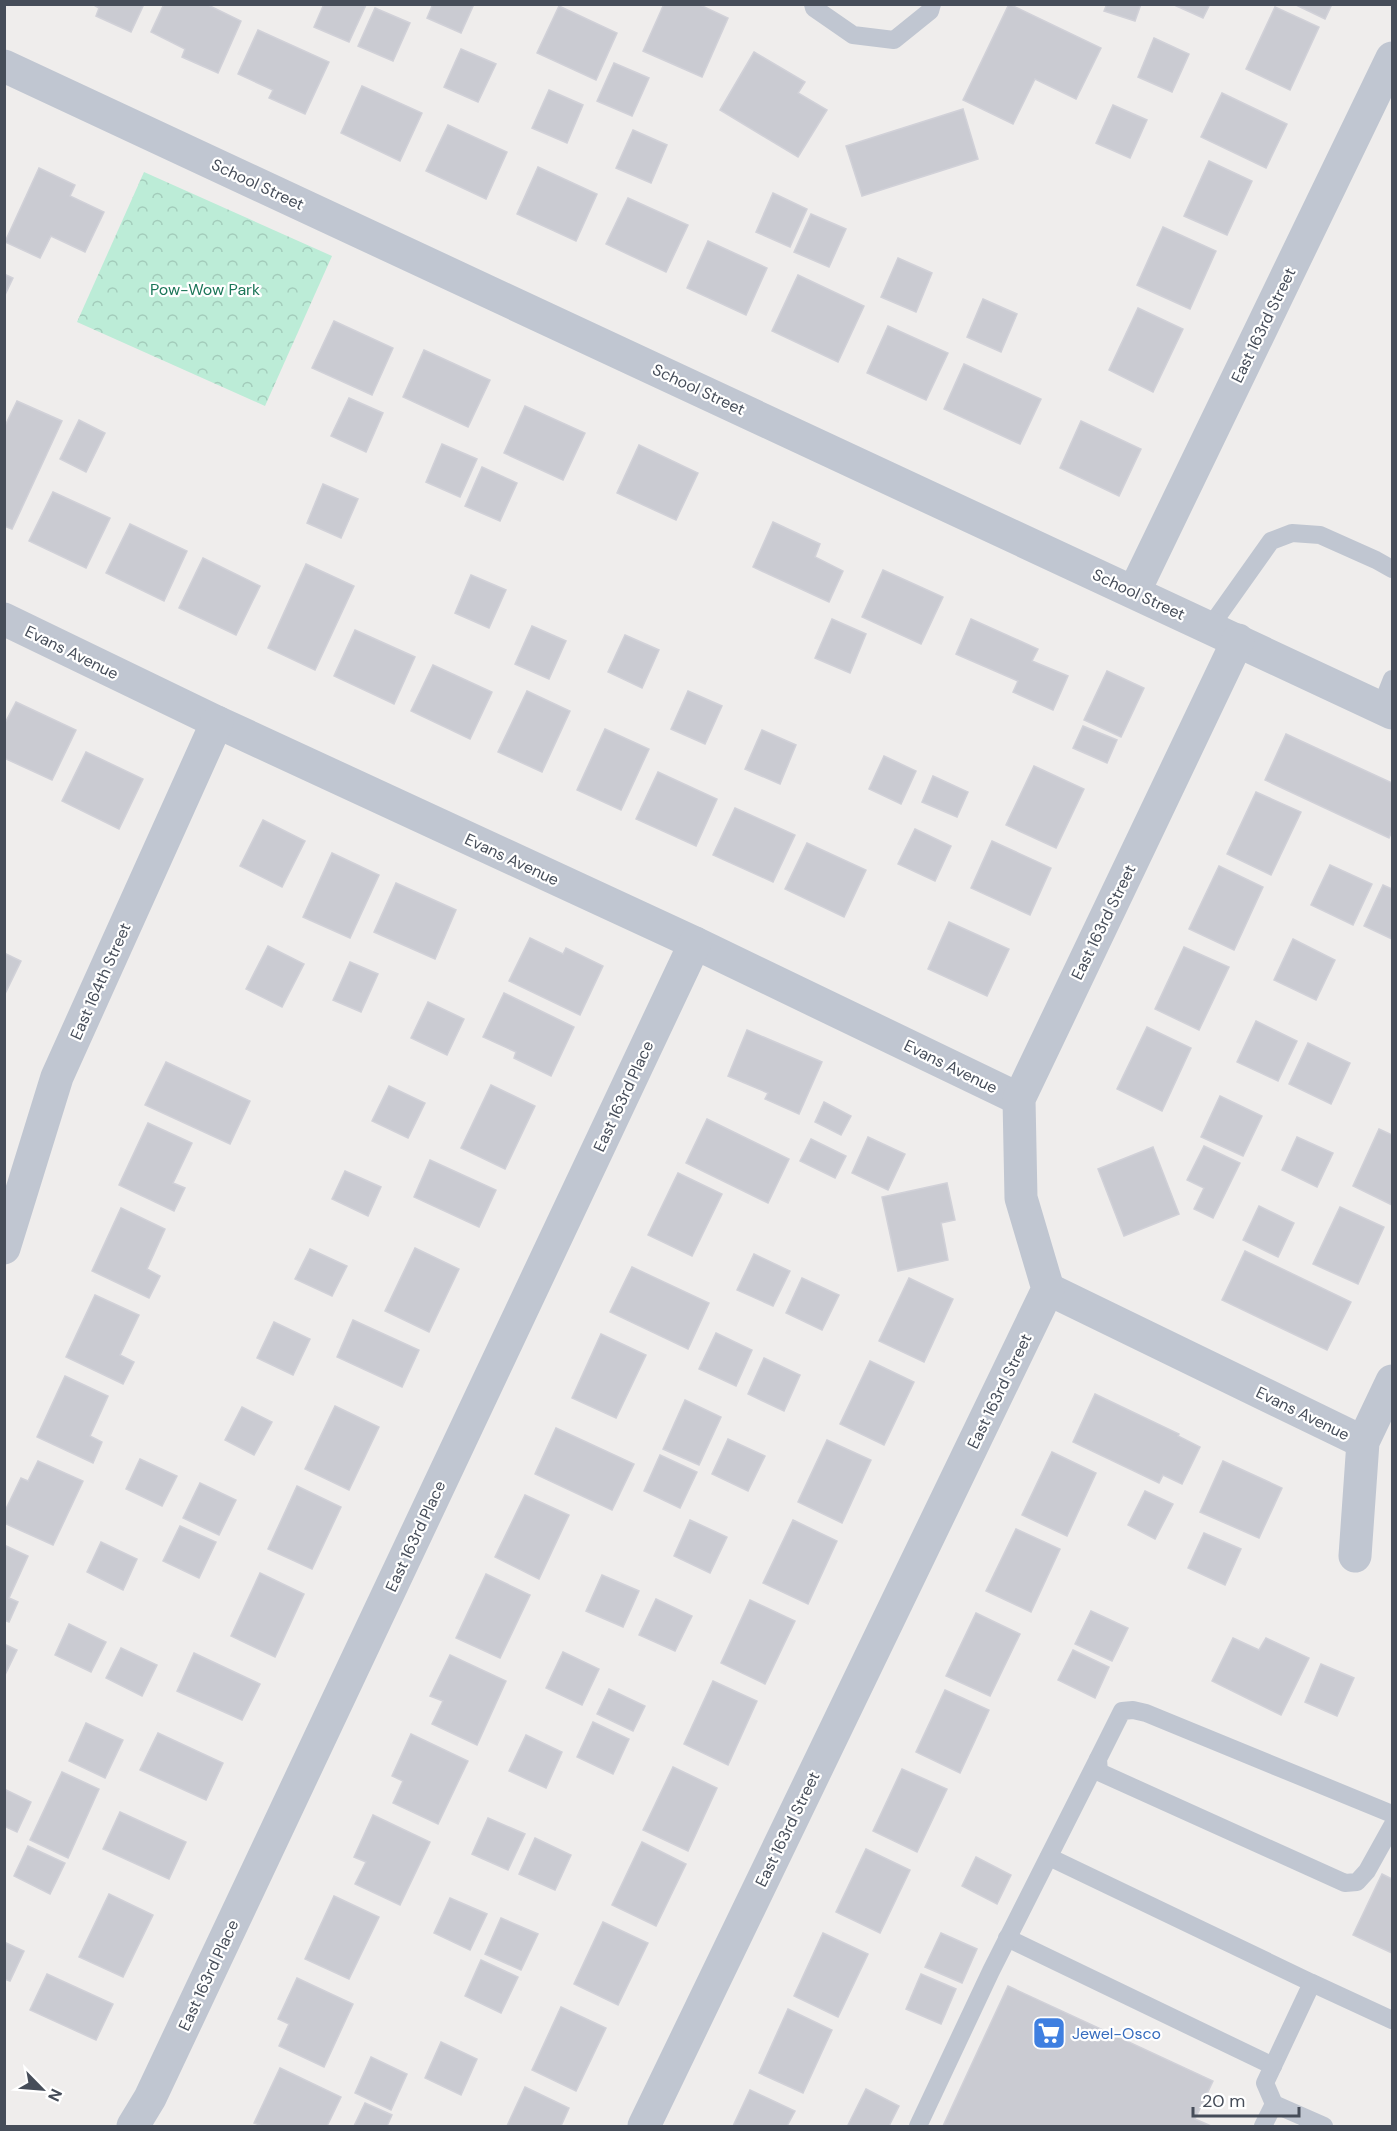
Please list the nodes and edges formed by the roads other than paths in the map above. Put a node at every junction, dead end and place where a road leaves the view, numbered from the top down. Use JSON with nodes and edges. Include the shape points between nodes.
{"nodes":[{"id":1,"x":813,"y":4,"type":"edge"},
{"id":2,"x":932,"y":4,"type":"edge"},
{"id":3,"x":1392,"y":58,"type":"edge"},
{"id":4,"x":4,"y":66,"type":"edge"},
{"id":5,"x":1392,"y":569,"type":"edge"},
{"id":6,"x":1134,"y":592,"type":"junction"},
{"id":7,"x":4,"y":619,"type":"edge"},
{"id":8,"x":1224,"y":634,"type":"junction"},
{"id":9,"x":1389,"y":700,"type":"edge"},
{"id":10,"x":217,"y":722,"type":"junction"},
{"id":11,"x":695,"y":943,"type":"junction"},
{"id":12,"x":1019,"y":1099,"type":"junction"},
{"id":13,"x":4,"y":1248,"type":"edge"},
{"id":14,"x":1048,"y":1289,"type":"junction"},
{"id":15,"x":1392,"y":1381,"type":"edge"},
{"id":16,"x":1363,"y":1442,"type":"junction"},
{"id":17,"x":1355,"y":1556,"type":"dead end"},
{"id":18,"x":1098,"y":1759,"type":"junction"},
{"id":19,"x":1392,"y":1814,"type":"edge"},
{"id":20,"x":1392,"y":1826,"type":"edge"},
{"id":21,"x":1049,"y":1857,"type":"junction"},
{"id":22,"x":1007,"y":1938,"type":"junction"},
{"id":23,"x":1312,"y":1983,"type":"junction"},
{"id":24,"x":1392,"y":2020,"type":"edge"},
{"id":25,"x":1273,"y":2066,"type":"junction"},
{"id":26,"x":1274,"y":2104,"type":"junction"},
{"id":27,"x":133,"y":2127,"type":"edge"},
{"id":28,"x":644,"y":2127,"type":"edge"},
{"id":29,"x":918,"y":2127,"type":"edge"},
{"id":30,"x":1263,"y":2127,"type":"edge"},
{"id":31,"x":1324,"y":2127,"type":"edge"}],
"edges":[{"from":1,"to":2,"type":"lane","via":[[853,35],[894,40],[930,11]]},
{"from":3,"to":6,"type":"street","name":"East 163rd Street"},
{"from":4,"to":6,"type":"street","name":"School Street"},
{"from":5,"to":8,"type":"lane","via":[[1320,535],[1292,533],[1271,541]]},
{"from":6,"to":8,"type":"street","name":"School Street"},
{"from":7,"to":10,"type":"street","name":"Evans Avenue"},
{"from":8,"to":9,"type":"street","name":"School Street"},
{"from":8,"to":12,"type":"street","name":"East 163rd Street"},
{"from":10,"to":11,"type":"street","name":"Evans Avenue"},
{"from":10,"to":13,"type":"street","name":"East 164th Street","via":[[57,1077]]},
{"from":11,"to":12,"type":"street","name":"Evans Avenue"},
{"from":11,"to":27,"type":"street","name":"East 163rd Place"},
{"from":12,"to":14,"type":"street","name":"East 163rd Street","via":[[1021,1198]]},
{"from":14,"to":16,"type":"street","name":"Evans Avenue"},
{"from":14,"to":28,"type":"street","name":"East 163rd Street"},
{"from":15,"to":16,"type":"street"},
{"from":16,"to":17,"type":"street"},
{"from":18,"to":19,"type":"lane","via":[[1122,1711],[1133,1710]]},
{"from":18,"to":20,"type":"lane","via":[[1099,1772],[1345,1883],[1357,1882],[1367,1871]]},
{"from":18,"to":21,"type":"lane"},
{"from":21,"to":22,"type":"lane"},
{"from":21,"to":23,"type":"lane"},
{"from":22,"to":25,"type":"lane"},
{"from":22,"to":29,"type":"lane"},
{"from":23,"to":24,"type":"lane"},
{"from":23,"to":25,"type":"lane"},
{"from":25,"to":26,"type":"lane","via":[[1265,2083]]},
{"from":26,"to":30,"type":"lane"},
{"from":26,"to":31,"type":"lane"}]}
